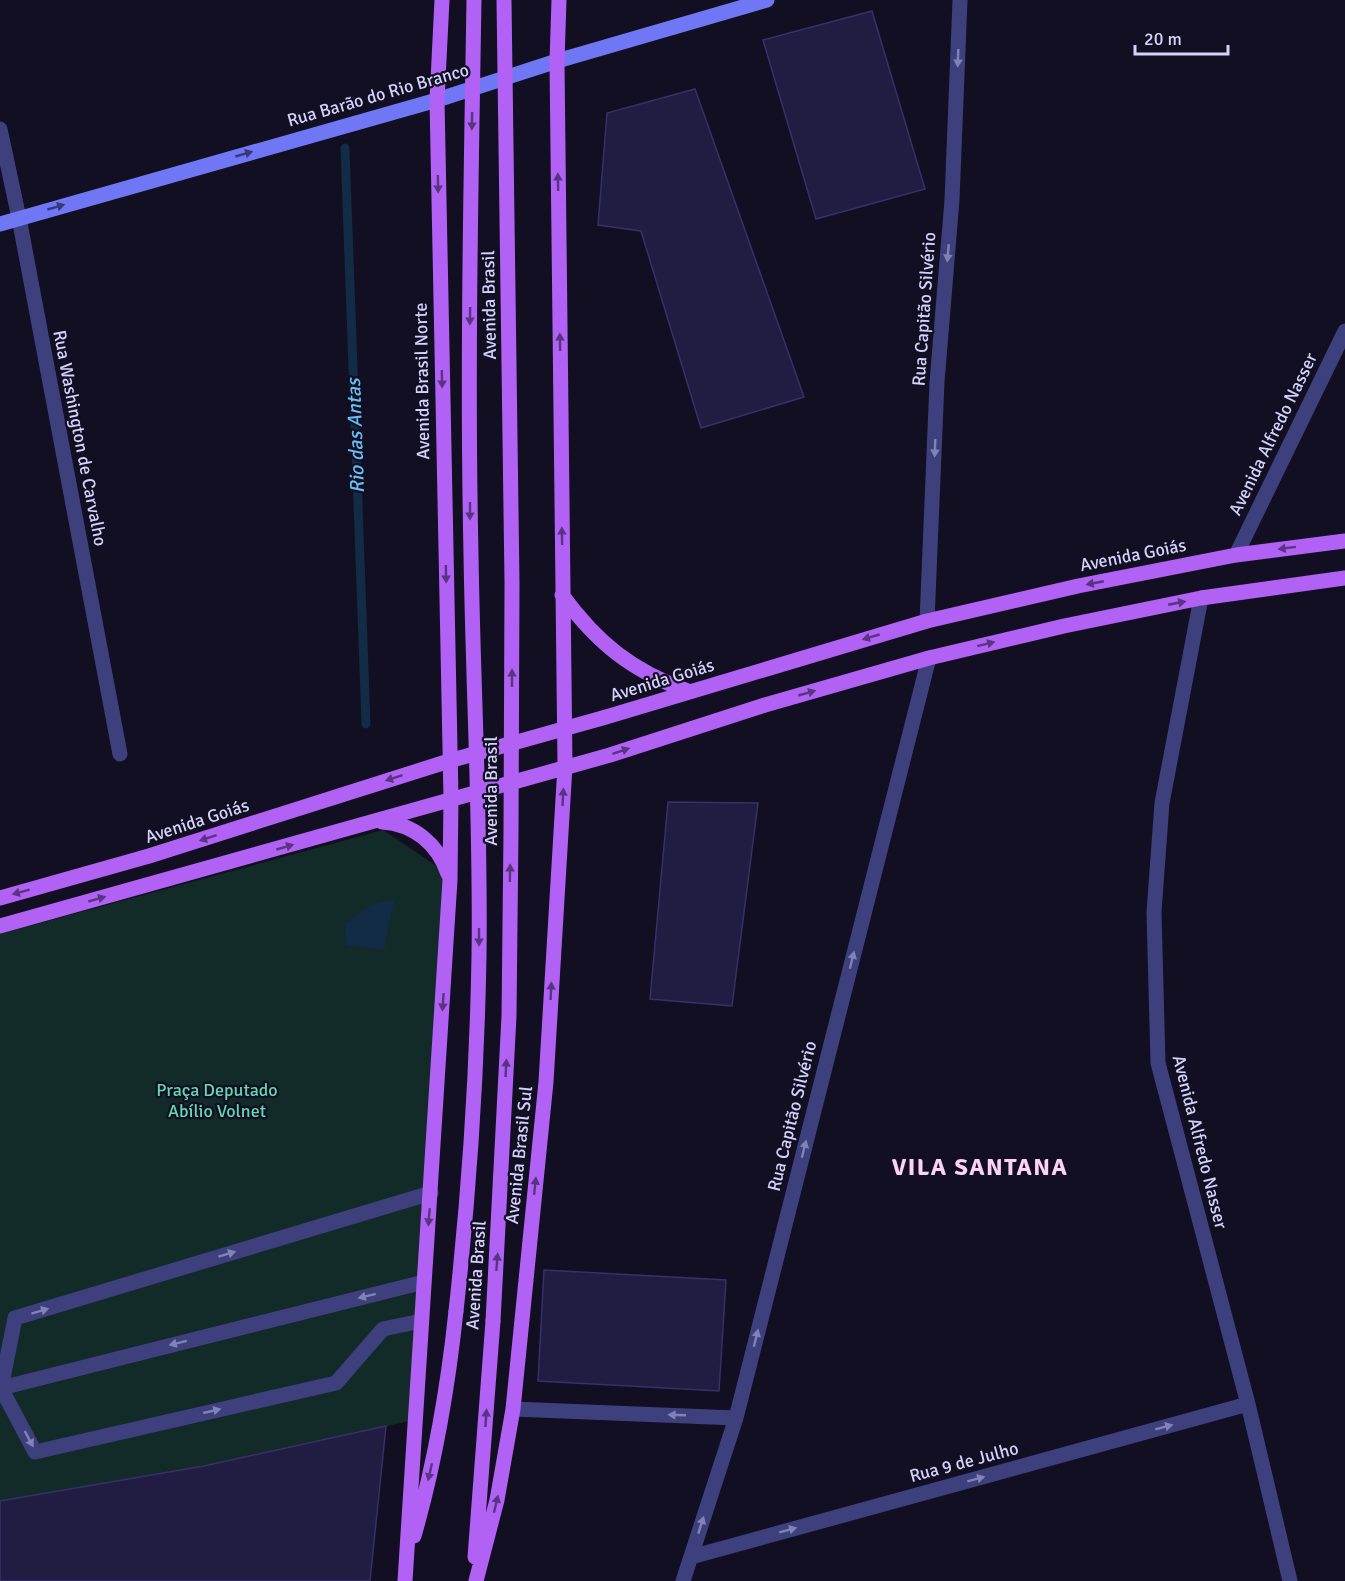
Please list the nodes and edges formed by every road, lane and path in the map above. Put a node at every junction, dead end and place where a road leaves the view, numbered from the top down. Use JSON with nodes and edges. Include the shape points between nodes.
{"nodes":[{"id":1,"x":442,"y":0,"type":"edge"},
{"id":2,"x":474,"y":0,"type":"edge"},
{"id":3,"x":504,"y":0,"type":"edge"},
{"id":4,"x":559,"y":0,"type":"edge"},
{"id":5,"x":766,"y":0,"type":"edge"},
{"id":6,"x":960,"y":0,"type":"edge"},
{"id":7,"x":557,"y":61,"type":"junction"},
{"id":8,"x":437,"y":100,"type":"junction"},
{"id":9,"x":0,"y":129,"type":"edge"},
{"id":10,"x":19,"y":218,"type":"junction"},
{"id":11,"x":0,"y":224,"type":"edge"},
{"id":12,"x":1345,"y":331,"type":"edge"},
{"id":13,"x":1345,"y":541,"type":"edge"},
{"id":14,"x":1236,"y":555,"type":"junction"},
{"id":15,"x":1345,"y":578,"type":"edge"},
{"id":16,"x":562,"y":595,"type":"junction"},
{"id":17,"x":1201,"y":598,"type":"junction"},
{"id":18,"x":927,"y":621,"type":"junction"},
{"id":19,"x":929,"y":658,"type":"junction"},
{"id":20,"x":688,"y":691,"type":"junction"},
{"id":21,"x":566,"y":729,"type":"junction"},
{"id":22,"x":120,"y":754,"type":"dead end"},
{"id":23,"x":449,"y":761,"type":"junction"},
{"id":24,"x":565,"y":766,"type":"junction"},
{"id":25,"x":451,"y":798,"type":"junction"},
{"id":26,"x":376,"y":821,"type":"junction"},
{"id":27,"x":450,"y":880,"type":"junction"},
{"id":28,"x":0,"y":898,"type":"edge"},
{"id":29,"x":0,"y":927,"type":"edge"},
{"id":30,"x":431,"y":1192,"type":"junction"},
{"id":31,"x":424,"y":1282,"type":"junction"},
{"id":32,"x":421,"y":1321,"type":"junction"},
{"id":33,"x":1,"y":1388,"type":"edge"},
{"id":34,"x":1248,"y":1404,"type":"junction"},
{"id":35,"x":513,"y":1409,"type":"junction"},
{"id":36,"x":736,"y":1418,"type":"junction"},
{"id":37,"x":691,"y":1557,"type":"junction"},
{"id":38,"x":406,"y":1562,"type":"junction"},
{"id":39,"x":405,"y":1581,"type":"edge"},
{"id":40,"x":475,"y":1581,"type":"edge"},
{"id":41,"x":683,"y":1581,"type":"edge"},
{"id":42,"x":1290,"y":1581,"type":"edge"}],
"edges":[{"from":1,"to":8,"type":"main road","name":"Avenida Brasil Norte"},
{"from":2,"to":38,"type":"main road","name":"Avenida Brasil","one_way":true,"bridge":true,"via":[[470,552],[479,954],[475,1079],[467,1208],[447,1391],[423,1504]]},
{"from":40,"to":3,"type":"main road","name":"Avenida Brasil","one_way":true,"bridge":true,"via":[[509,1016],[512,583]]},
{"from":4,"to":7,"type":"main road"},
{"from":5,"to":7,"type":"main road","name":"Rua Barão do Rio Branco"},
{"from":6,"to":18,"type":"street","name":"Rua Capitão Silvério","one_way":true},
{"from":7,"to":8,"type":"main road","name":"Rua Barão do Rio Branco"},
{"from":16,"to":7,"type":"main road","one_way":true},
{"from":10,"to":8,"type":"main road","name":"Rua Barão do Rio Branco","one_way":true},
{"from":8,"to":23,"type":"main road","name":"Avenida Brasil Norte","one_way":true},
{"from":9,"to":10,"type":"street","name":"Rua Washington de Carvalho"},
{"from":10,"to":11,"type":"main road","name":"Rua Barão do Rio Branco"},
{"from":10,"to":22,"type":"street","name":"Rua Washington de Carvalho"},
{"from":12,"to":14,"type":"street","name":"Avenida Alfredo Nasser"},
{"from":13,"to":14,"type":"main road","name":"Avenida Goiás","one_way":true},
{"from":14,"to":18,"type":"main road","name":"Avenida Goiás","one_way":true},
{"from":15,"to":17,"type":"main road"},
{"from":16,"to":20,"type":"main road","via":[[591,632],[620,657],[649,675]]},
{"from":16,"to":21,"type":"main road"},
{"from":19,"to":17,"type":"main road","one_way":true},
{"from":17,"to":34,"type":"street","name":"Avenida Alfredo Nasser","via":[[1162,803],[1154,912],[1158,1063]]},
{"from":18,"to":20,"type":"main road","name":"Avenida Goiás","one_way":true},
{"from":24,"to":19,"type":"main road","one_way":true},
{"from":36,"to":19,"type":"street","name":"Rua Capitão Silvério","one_way":true},
{"from":20,"to":21,"type":"main road","name":"Avenida Goiás"},
{"from":21,"to":23,"type":"main road","name":"Avenida Goiás"},
{"from":21,"to":24,"type":"main road","name":"Avenida Brasil Sul"},
{"from":23,"to":25,"type":"main road"},
{"from":23,"to":28,"type":"main road","name":"Avenida Goiás","one_way":true,"via":[[149,856]]},
{"from":24,"to":25,"type":"main road"},
{"from":35,"to":24,"type":"main road","name":"Avenida Brasil Sul","one_way":true,"via":[[546,1082]]},
{"from":25,"to":26,"type":"main road"},
{"from":25,"to":27,"type":"main road"},
{"from":26,"to":27,"type":"main road","via":[[412,829],[427,840],[438,851]]},
{"from":29,"to":26,"type":"main road","one_way":true},
{"from":27,"to":30,"type":"main road","one_way":true},
{"from":30,"to":31,"type":"main road","one_way":true},
{"from":33,"to":30,"type":"street","one_way":true,"via":[[15,1318]]},
{"from":31,"to":32,"type":"main road"},
{"from":31,"to":33,"type":"street","one_way":true},
{"from":33,"to":32,"type":"street","one_way":true,"via":[[35,1452],[336,1383],[383,1329]]},
{"from":32,"to":38,"type":"main road"},
{"from":37,"to":34,"type":"street","name":"Rua 9 de Julho","one_way":true},
{"from":34,"to":42,"type":"street","name":"Avenida Alfredo Nasser"},
{"from":36,"to":35,"type":"street","one_way":true},
{"from":40,"to":35,"type":"main road","name":"Avenida Brasil Sul","one_way":true,"via":[[497,1500]]},
{"from":37,"to":36,"type":"street","name":"Rua Capitão Silvério","one_way":true},
{"from":37,"to":41,"type":"street","name":"Rua Capitão Silvério"},
{"from":38,"to":39,"type":"main road"}]}
